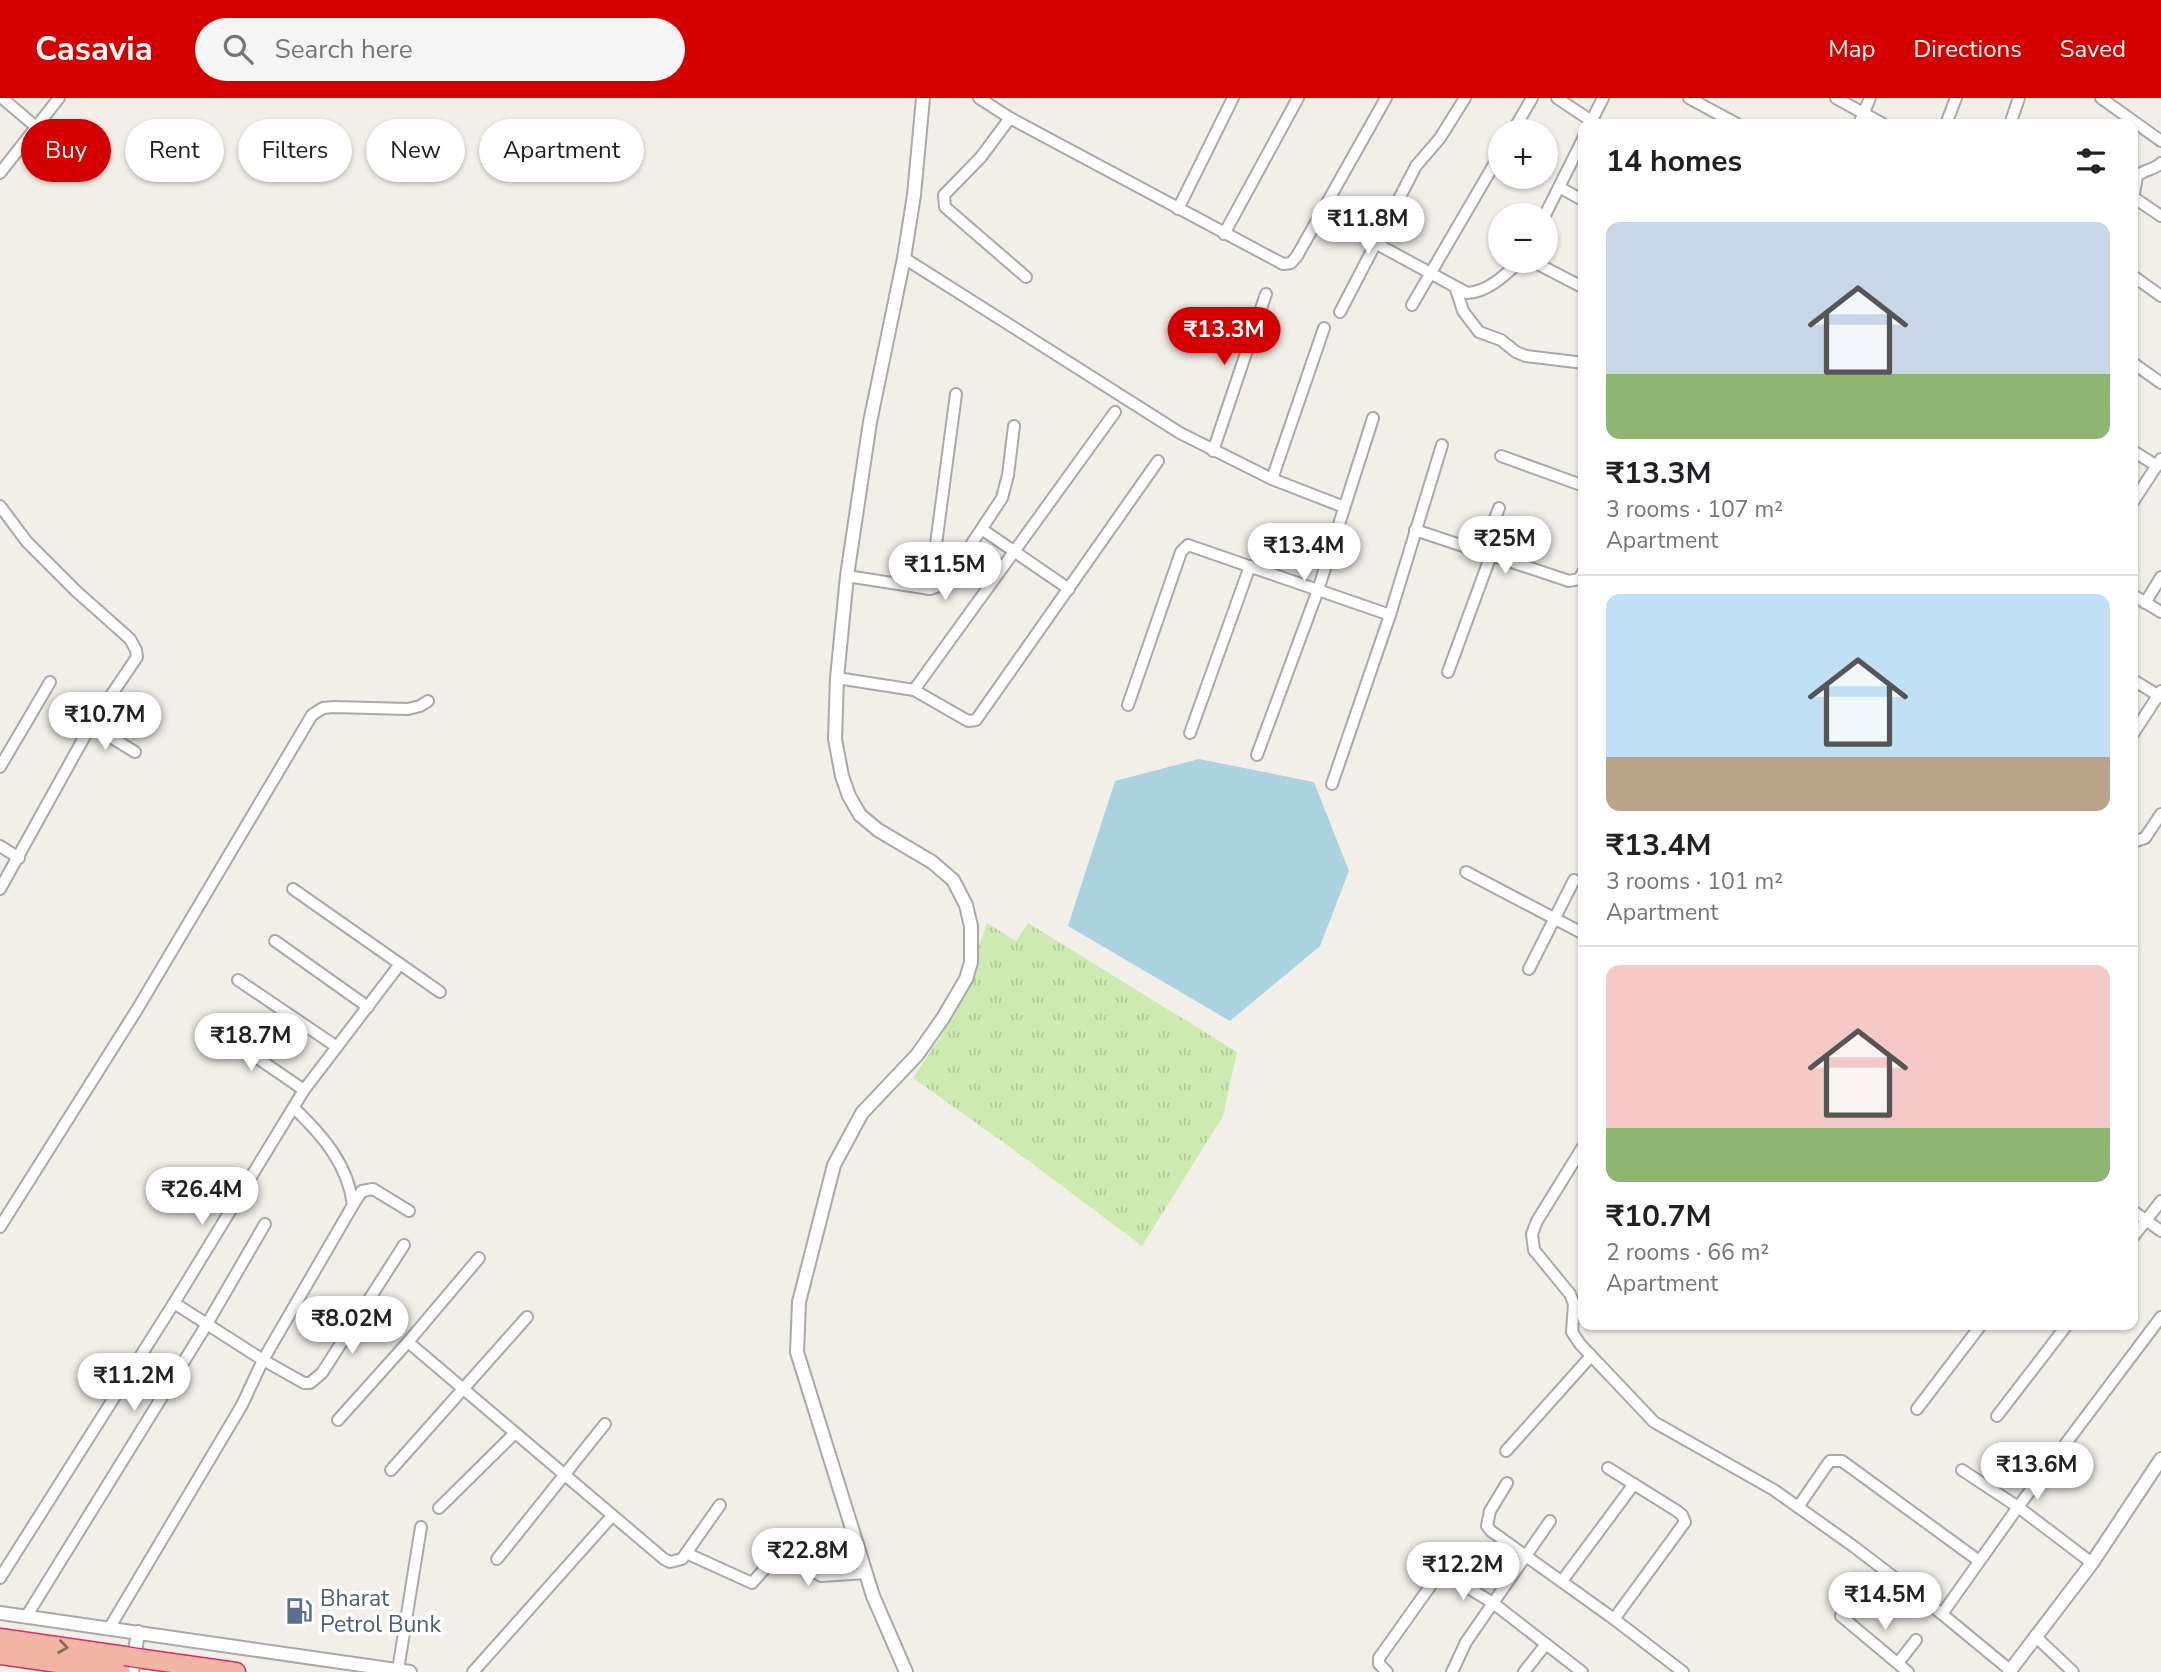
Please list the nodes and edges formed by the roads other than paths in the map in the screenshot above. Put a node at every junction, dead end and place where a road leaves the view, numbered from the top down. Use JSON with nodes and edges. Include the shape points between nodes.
{"nodes":[{"id":1,"x":2,"y":98,"type":"edge"},
{"id":2,"x":59,"y":98,"type":"edge"},
{"id":3,"x":923,"y":98,"type":"edge"},
{"id":4,"x":979,"y":98,"type":"edge"},
{"id":5,"x":1233,"y":98,"type":"edge"},
{"id":6,"x":1298,"y":98,"type":"edge"},
{"id":7,"x":1386,"y":98,"type":"edge"},
{"id":8,"x":1465,"y":98,"type":"edge"},
{"id":9,"x":1532,"y":98,"type":"edge"},
{"id":10,"x":1557,"y":98,"type":"edge"},
{"id":11,"x":1603,"y":98,"type":"edge"},
{"id":12,"x":1689,"y":98,"type":"edge"},
{"id":13,"x":1836,"y":98,"type":"edge"},
{"id":14,"x":1870,"y":98,"type":"edge"},
{"id":15,"x":1956,"y":98,"type":"edge"},
{"id":16,"x":2019,"y":98,"type":"edge"},
{"id":17,"x":2101,"y":98,"type":"edge"},
{"id":18,"x":1010,"y":118,"type":"junction"},
{"id":19,"x":27,"y":119,"type":"edge"},
{"id":20,"x":41,"y":119,"type":"edge"},
{"id":21,"x":1520,"y":119,"type":"edge"},
{"id":22,"x":1586,"y":119,"type":"edge"},
{"id":23,"x":1594,"y":119,"type":"edge"},
{"id":24,"x":1728,"y":119,"type":"edge"},
{"id":25,"x":1861,"y":119,"type":"edge"},
{"id":26,"x":1948,"y":119,"type":"edge"},
{"id":27,"x":2012,"y":119,"type":"edge"},
{"id":28,"x":2130,"y":119,"type":"edge"},
{"id":29,"x":2138,"y":125,"type":"edge"},
{"id":30,"x":2161,"y":141,"type":"edge"},
{"id":31,"x":21,"y":145,"type":"edge"},
{"id":32,"x":1578,"y":149,"type":"edge"},
{"id":33,"x":2161,"y":163,"type":"edge"},
{"id":34,"x":0,"y":173,"type":"edge"},
{"id":35,"x":1488,"y":173,"type":"edge"},
{"id":36,"x":2138,"y":175,"type":"edge"},
{"id":37,"x":1559,"y":187,"type":"junction"},
{"id":38,"x":1578,"y":198,"type":"edge"},
{"id":39,"x":2138,"y":201,"type":"edge"},
{"id":40,"x":1551,"y":203,"type":"edge"},
{"id":41,"x":1178,"y":209,"type":"junction"},
{"id":42,"x":1320,"y":213,"type":"junction"},
{"id":43,"x":2161,"y":216,"type":"edge"},
{"id":44,"x":1224,"y":233,"type":"junction"},
{"id":45,"x":1376,"y":243,"type":"junction"},
{"id":46,"x":904,"y":258,"type":"junction"},
{"id":47,"x":1430,"y":272,"type":"junction"},
{"id":48,"x":1507,"y":273,"type":"edge"},
{"id":49,"x":1555,"y":273,"type":"edge"},
{"id":50,"x":1026,"y":277,"type":"dead end"},
{"id":51,"x":2138,"y":280,"type":"edge"},
{"id":52,"x":1578,"y":285,"type":"edge"},
{"id":53,"x":1456,"y":289,"type":"junction"},
{"id":54,"x":1266,"y":294,"type":"dead end"},
{"id":55,"x":2161,"y":296,"type":"edge"},
{"id":56,"x":1412,"y":306,"type":"dead end"},
{"id":57,"x":1340,"y":312,"type":"dead end"},
{"id":58,"x":1324,"y":328,"type":"dead end"},
{"id":59,"x":1578,"y":362,"type":"edge"},
{"id":60,"x":2138,"y":367,"type":"edge"},
{"id":61,"x":2161,"y":383,"type":"edge"},
{"id":62,"x":956,"y":394,"type":"dead end"},
{"id":63,"x":1115,"y":412,"type":"dead end"},
{"id":64,"x":1373,"y":418,"type":"dead end"},
{"id":65,"x":1014,"y":426,"type":"dead end"},
{"id":66,"x":1442,"y":445,"type":"dead end"},
{"id":67,"x":1213,"y":451,"type":"junction"},
{"id":68,"x":2138,"y":453,"type":"edge"},
{"id":69,"x":1501,"y":456,"type":"dead end"},
{"id":70,"x":1158,"y":461,"type":"dead end"},
{"id":71,"x":2159,"y":463,"type":"edge"},
{"id":72,"x":1272,"y":479,"type":"junction"},
{"id":73,"x":1578,"y":484,"type":"edge"},
{"id":74,"x":2138,"y":494,"type":"edge"},
{"id":75,"x":0,"y":506,"type":"edge"},
{"id":76,"x":1344,"y":507,"type":"junction"},
{"id":77,"x":1499,"y":508,"type":"dead end"},
{"id":78,"x":983,"y":530,"type":"junction"},
{"id":79,"x":1415,"y":530,"type":"junction"},
{"id":80,"x":1015,"y":550,"type":"junction"},
{"id":81,"x":1486,"y":554,"type":"junction"},
{"id":82,"x":1250,"y":566,"type":"junction"},
{"id":83,"x":847,"y":576,"type":"junction"},
{"id":84,"x":2161,"y":577,"type":"edge"},
{"id":85,"x":1578,"y":579,"type":"edge"},
{"id":86,"x":930,"y":589,"type":"junction"},
{"id":87,"x":1069,"y":589,"type":"junction"},
{"id":88,"x":1318,"y":590,"type":"junction"},
{"id":89,"x":2138,"y":598,"type":"edge"},
{"id":90,"x":2145,"y":603,"type":"junction"},
{"id":91,"x":2161,"y":612,"type":"edge"},
{"id":92,"x":1390,"y":615,"type":"junction"},
{"id":93,"x":1448,"y":672,"type":"dead end"},
{"id":94,"x":837,"y":678,"type":"junction"},
{"id":95,"x":50,"y":682,"type":"dead end"},
{"id":96,"x":2138,"y":683,"type":"edge"},
{"id":97,"x":914,"y":690,"type":"junction"},
{"id":98,"x":2160,"y":695,"type":"edge"},
{"id":99,"x":428,"y":701,"type":"dead end"},
{"id":100,"x":1128,"y":705,"type":"dead end"},
{"id":101,"x":91,"y":725,"type":"junction"},
{"id":102,"x":2138,"y":727,"type":"edge"},
{"id":103,"x":1190,"y":733,"type":"dead end"},
{"id":104,"x":135,"y":752,"type":"dead end"},
{"id":105,"x":1257,"y":755,"type":"dead end"},
{"id":106,"x":0,"y":767,"type":"edge"},
{"id":107,"x":1332,"y":784,"type":"dead end"},
{"id":108,"x":2161,"y":814,"type":"edge"},
{"id":109,"x":2138,"y":840,"type":"edge"},
{"id":110,"x":0,"y":846,"type":"edge"},
{"id":111,"x":19,"y":858,"type":"junction"},
{"id":112,"x":1466,"y":872,"type":"dead end"},
{"id":113,"x":1574,"y":880,"type":"dead end"},
{"id":114,"x":0,"y":889,"type":"edge"},
{"id":115,"x":293,"y":889,"type":"dead end"},
{"id":116,"x":1556,"y":919,"type":"junction"},
{"id":117,"x":1578,"y":931,"type":"edge"},
{"id":118,"x":275,"y":941,"type":"dead end"},
{"id":119,"x":400,"y":964,"type":"junction"},
{"id":120,"x":1529,"y":969,"type":"dead end"},
{"id":121,"x":238,"y":980,"type":"dead end"},
{"id":122,"x":440,"y":992,"type":"dead end"},
{"id":123,"x":368,"y":1007,"type":"junction"},
{"id":124,"x":215,"y":1029,"type":"dead end"},
{"id":125,"x":337,"y":1047,"type":"junction"},
{"id":126,"x":304,"y":1090,"type":"junction"},
{"id":127,"x":294,"y":1108,"type":"junction"},
{"id":128,"x":1578,"y":1154,"type":"edge"},
{"id":129,"x":2161,"y":1201,"type":"edge"},
{"id":130,"x":353,"y":1205,"type":"junction"},
{"id":131,"x":409,"y":1211,"type":"dead end"},
{"id":132,"x":2138,"y":1215,"type":"edge"},
{"id":133,"x":2146,"y":1221,"type":"junction"},
{"id":134,"x":265,"y":1224,"type":"dead end"},
{"id":135,"x":0,"y":1227,"type":"edge"},
{"id":136,"x":2138,"y":1231,"type":"edge"},
{"id":137,"x":2161,"y":1231,"type":"edge"},
{"id":138,"x":404,"y":1245,"type":"dead end"},
{"id":139,"x":479,"y":1258,"type":"dead end"},
{"id":140,"x":174,"y":1303,"type":"junction"},
{"id":141,"x":527,"y":1317,"type":"dead end"},
{"id":142,"x":2161,"y":1317,"type":"edge"},
{"id":143,"x":207,"y":1324,"type":"junction"},
{"id":144,"x":1977,"y":1330,"type":"edge"},
{"id":145,"x":2063,"y":1330,"type":"edge"},
{"id":146,"x":408,"y":1342,"type":"junction"},
{"id":147,"x":1591,"y":1356,"type":"junction"},
{"id":148,"x":263,"y":1360,"type":"junction"},
{"id":149,"x":462,"y":1388,"type":"junction"},
{"id":150,"x":1917,"y":1409,"type":"dead end"},
{"id":151,"x":1997,"y":1416,"type":"dead end"},
{"id":152,"x":338,"y":1420,"type":"dead end"},
{"id":153,"x":605,"y":1424,"type":"dead end"},
{"id":154,"x":515,"y":1433,"type":"junction"},
{"id":155,"x":1506,"y":1451,"type":"dead end"},
{"id":156,"x":2161,"y":1459,"type":"edge"},
{"id":157,"x":1608,"y":1468,"type":"dead end"},
{"id":158,"x":391,"y":1470,"type":"dead end"},
{"id":159,"x":1962,"y":1470,"type":"dead end"},
{"id":160,"x":565,"y":1474,"type":"junction"},
{"id":161,"x":1507,"y":1483,"type":"dead end"},
{"id":162,"x":1634,"y":1484,"type":"junction"},
{"id":163,"x":720,"y":1505,"type":"dead end"},
{"id":164,"x":1798,"y":1507,"type":"junction"},
{"id":165,"x":2018,"y":1507,"type":"junction"},
{"id":166,"x":439,"y":1508,"type":"dead end"},
{"id":167,"x":612,"y":1516,"type":"junction"},
{"id":168,"x":1550,"y":1521,"type":"dead end"},
{"id":169,"x":421,"y":1527,"type":"dead end"},
{"id":170,"x":686,"y":1553,"type":"junction"},
{"id":171,"x":1526,"y":1555,"type":"junction"},
{"id":172,"x":497,"y":1559,"type":"dead end"},
{"id":173,"x":1979,"y":1561,"type":"junction"},
{"id":174,"x":2092,"y":1563,"type":"junction"},
{"id":175,"x":866,"y":1573,"type":"junction"},
{"id":176,"x":0,"y":1578,"type":"edge"},
{"id":177,"x":1562,"y":1581,"type":"junction"},
{"id":178,"x":1493,"y":1603,"type":"junction"},
{"id":179,"x":0,"y":1613,"type":"edge"},
{"id":180,"x":1942,"y":1614,"type":"junction"},
{"id":181,"x":26,"y":1616,"type":"junction"},
{"id":182,"x":1841,"y":1616,"type":"dead end"},
{"id":183,"x":1614,"y":1619,"type":"junction"},
{"id":184,"x":110,"y":1627,"type":"junction"},
{"id":185,"x":138,"y":1632,"type":"junction"},
{"id":186,"x":2035,"y":1636,"type":"junction"},
{"id":187,"x":0,"y":1639,"type":"edge"},
{"id":188,"x":1916,"y":1640,"type":"dead end"},
{"id":189,"x":1546,"y":1644,"type":"junction"},
{"id":190,"x":0,"y":1654,"type":"edge"},
{"id":191,"x":1898,"y":1663,"type":"junction"},
{"id":192,"x":131,"y":1665,"type":"edge"},
{"id":193,"x":404,"y":1671,"type":"edge"},
{"id":194,"x":2009,"y":1671,"type":"edge"},
{"id":195,"x":236,"y":1672,"type":"edge"},
{"id":196,"x":473,"y":1672,"type":"edge"},
{"id":197,"x":906,"y":1672,"type":"edge"},
{"id":198,"x":1387,"y":1672,"type":"edge"},
{"id":199,"x":1452,"y":1672,"type":"edge"},
{"id":200,"x":1524,"y":1672,"type":"edge"},
{"id":201,"x":1582,"y":1672,"type":"edge"},
{"id":202,"x":1683,"y":1672,"type":"edge"},
{"id":203,"x":1908,"y":1672,"type":"edge"},
{"id":204,"x":2073,"y":1672,"type":"edge"}],
"edges":[{"from":1,"to":19,"type":"street"},
{"from":2,"to":20,"type":"street"},
{"from":3,"to":46,"type":"street"},
{"from":4,"to":18,"type":"street"},
{"from":5,"to":41,"type":"street"},
{"from":6,"to":44,"type":"street"},
{"from":7,"to":42,"type":"street"},
{"from":8,"to":45,"type":"street","via":[[1416,166]]},
{"from":9,"to":21,"type":"street"},
{"from":10,"to":22,"type":"street"},
{"from":11,"to":23,"type":"street"},
{"from":12,"to":24,"type":"street"},
{"from":13,"to":25,"type":"street"},
{"from":14,"to":25,"type":"street"},
{"from":15,"to":26,"type":"street"},
{"from":16,"to":27,"type":"street"},
{"from":17,"to":28,"type":"street"},
{"from":18,"to":41,"type":"street"},
{"from":18,"to":50,"type":"street","via":[[944,195],[945,207]]},
{"from":29,"to":30,"type":"street"},
{"from":31,"to":34,"type":"street"},
{"from":32,"to":37,"type":"street"},
{"from":33,"to":36,"type":"street"},
{"from":35,"to":47,"type":"street"},
{"from":37,"to":38,"type":"street"},
{"from":37,"to":40,"type":"street"},
{"from":39,"to":43,"type":"street"},
{"from":41,"to":44,"type":"street"},
{"from":42,"to":44,"type":"street","via":[[1291,263],[1283,264]]},
{"from":42,"to":45,"type":"street"},
{"from":45,"to":47,"type":"street"},
{"from":45,"to":57,"type":"street"},
{"from":46,"to":67,"type":"street"},
{"from":46,"to":83,"type":"street","via":[[870,422]]},
{"from":47,"to":53,"type":"street"},
{"from":47,"to":56,"type":"street"},
{"from":48,"to":53,"type":"street","via":[[1480,292]]},
{"from":49,"to":52,"type":"street"},
{"from":51,"to":55,"type":"street"},
{"from":53,"to":59,"type":"street","via":[[1463,311],[1479,332],[1525,356]]},
{"from":54,"to":67,"type":"street"},
{"from":58,"to":72,"type":"street"},
{"from":60,"to":61,"type":"street"},
{"from":62,"to":86,"type":"street"},
{"from":63,"to":80,"type":"street"},
{"from":64,"to":76,"type":"street"},
{"from":65,"to":78,"type":"street","via":[[1005,490]]},
{"from":66,"to":79,"type":"street"},
{"from":67,"to":72,"type":"street"},
{"from":68,"to":71,"type":"street"},
{"from":69,"to":73,"type":"street"},
{"from":70,"to":87,"type":"street"},
{"from":71,"to":74,"type":"street"},
{"from":72,"to":76,"type":"street"},
{"from":75,"to":101,"type":"street","via":[[27,542],[130,639],[136,650],[137,657]]},
{"from":76,"to":88,"type":"street"},
{"from":77,"to":81,"type":"street"},
{"from":78,"to":80,"type":"street"},
{"from":78,"to":86,"type":"street","via":[[945,584]]},
{"from":79,"to":81,"type":"street"},
{"from":79,"to":92,"type":"street"},
{"from":80,"to":87,"type":"street"},
{"from":80,"to":97,"type":"street"},
{"from":81,"to":85,"type":"street","via":[[1569,581]]},
{"from":81,"to":93,"type":"street"},
{"from":82,"to":88,"type":"street"},
{"from":82,"to":100,"type":"street","via":[[1196,547],[1184,548]]},
{"from":82,"to":103,"type":"street"},
{"from":83,"to":86,"type":"street"},
{"from":83,"to":94,"type":"street"},
{"from":84,"to":90,"type":"street"},
{"from":87,"to":97,"type":"street","via":[[976,720],[968,721]]},
{"from":88,"to":92,"type":"street"},
{"from":88,"to":105,"type":"street"},
{"from":89,"to":90,"type":"street"},
{"from":90,"to":91,"type":"street"},
{"from":92,"to":107,"type":"street"},
{"from":94,"to":97,"type":"street"},
{"from":94,"to":175,"type":"street","via":[[835,739],[849,796],[860,815],[878,830],[953,880],[966,905],[973,943],[965,979],[943,1018],[917,1055],[862,1114],[834,1165],[799,1302],[797,1352]]},
{"from":95,"to":106,"type":"street"},
{"from":96,"to":98,"type":"street"},
{"from":98,"to":102,"type":"street"},
{"from":99,"to":135,"type":"street","via":[[408,709],[323,708],[312,715],[138,1009]]},
{"from":101,"to":104,"type":"street"},
{"from":101,"to":111,"type":"street"},
{"from":108,"to":109,"type":"street","via":[[2145,838]]},
{"from":110,"to":111,"type":"street"},
{"from":111,"to":114,"type":"street"},
{"from":112,"to":116,"type":"street"},
{"from":113,"to":116,"type":"street"},
{"from":115,"to":119,"type":"street"},
{"from":116,"to":117,"type":"street"},
{"from":116,"to":120,"type":"street"},
{"from":118,"to":123,"type":"street"},
{"from":119,"to":122,"type":"street"},
{"from":119,"to":123,"type":"street"},
{"from":121,"to":125,"type":"street"},
{"from":123,"to":125,"type":"street"},
{"from":124,"to":126,"type":"street"},
{"from":125,"to":126,"type":"street"},
{"from":126,"to":127,"type":"street"},
{"from":127,"to":130,"type":"street","via":[[336,1156]]},
{"from":127,"to":140,"type":"street"},
{"from":128,"to":147,"type":"street","via":[[1540,1214],[1532,1242],[1570,1294],[1575,1311],[1572,1332]]},
{"from":129,"to":133,"type":"street"},
{"from":130,"to":131,"type":"street","via":[[362,1191],[373,1189]]},
{"from":130,"to":148,"type":"street"},
{"from":132,"to":133,"type":"street"},
{"from":133,"to":136,"type":"street"},
{"from":133,"to":137,"type":"street"},
{"from":134,"to":143,"type":"street"},
{"from":138,"to":148,"type":"street","via":[[316,1380],[304,1383]]},
{"from":139,"to":146,"type":"street"},
{"from":140,"to":143,"type":"street"},
{"from":140,"to":176,"type":"street"},
{"from":141,"to":149,"type":"street"},
{"from":142,"to":165,"type":"street"},
{"from":143,"to":148,"type":"street"},
{"from":143,"to":181,"type":"street"},
{"from":144,"to":150,"type":"street"},
{"from":145,"to":151,"type":"street"},
{"from":146,"to":149,"type":"street"},
{"from":146,"to":152,"type":"street"},
{"from":147,"to":155,"type":"street"},
{"from":147,"to":164,"type":"street","via":[[1654,1422]]},
{"from":148,"to":184,"type":"street","via":[[242,1405]]},
{"from":149,"to":154,"type":"street"},
{"from":149,"to":158,"type":"street"},
{"from":153,"to":160,"type":"street"},
{"from":154,"to":160,"type":"street"},
{"from":154,"to":166,"type":"street"},
{"from":156,"to":174,"type":"street"},
{"from":157,"to":162,"type":"street"},
{"from":159,"to":165,"type":"street"},
{"from":160,"to":167,"type":"street"},
{"from":160,"to":172,"type":"street"},
{"from":161,"to":171,"type":"street","via":[[1490,1511],[1487,1526]]},
{"from":162,"to":177,"type":"street"},
{"from":162,"to":183,"type":"street","via":[[1677,1511],[1685,1522]]},
{"from":163,"to":170,"type":"street"},
{"from":164,"to":173,"type":"street","via":[[1826,1465],[1842,1461]]},
{"from":164,"to":180,"type":"street"},
{"from":165,"to":173,"type":"street"},
{"from":165,"to":174,"type":"street"},
{"from":167,"to":170,"type":"street","via":[[670,1562]]},
{"from":167,"to":196,"type":"street"},
{"from":168,"to":171,"type":"street"},
{"from":169,"to":193,"type":"street"},
{"from":170,"to":175,"type":"street","via":[[751,1583],[777,1555],[789,1556],[821,1576]]},
{"from":171,"to":177,"type":"street"},
{"from":171,"to":178,"type":"street"},
{"from":173,"to":180,"type":"street"},
{"from":174,"to":186,"type":"street"},
{"from":175,"to":197,"type":"street"},
{"from":177,"to":183,"type":"street"},
{"from":178,"to":189,"type":"street"},
{"from":178,"to":198,"type":"street","via":[[1438,1572],[1379,1658]]},
{"from":178,"to":199,"type":"street"},
{"from":179,"to":181,"type":"street"},
{"from":180,"to":194,"type":"street"},
{"from":181,"to":184,"type":"street"},
{"from":182,"to":191,"type":"street"},
{"from":183,"to":202,"type":"street"},
{"from":184,"to":185,"type":"street"},
{"from":185,"to":192,"type":"street"},
{"from":185,"to":193,"type":"street"},
{"from":186,"to":194,"type":"street"},
{"from":186,"to":204,"type":"street"},
{"from":187,"to":192,"type":"highway","one_way":true},
{"from":188,"to":191,"type":"street"},
{"from":189,"to":200,"type":"street"},
{"from":189,"to":201,"type":"street"},
{"from":190,"to":192,"type":"highway"},
{"from":191,"to":203,"type":"street"},
{"from":192,"to":195,"type":"highway"}]}
